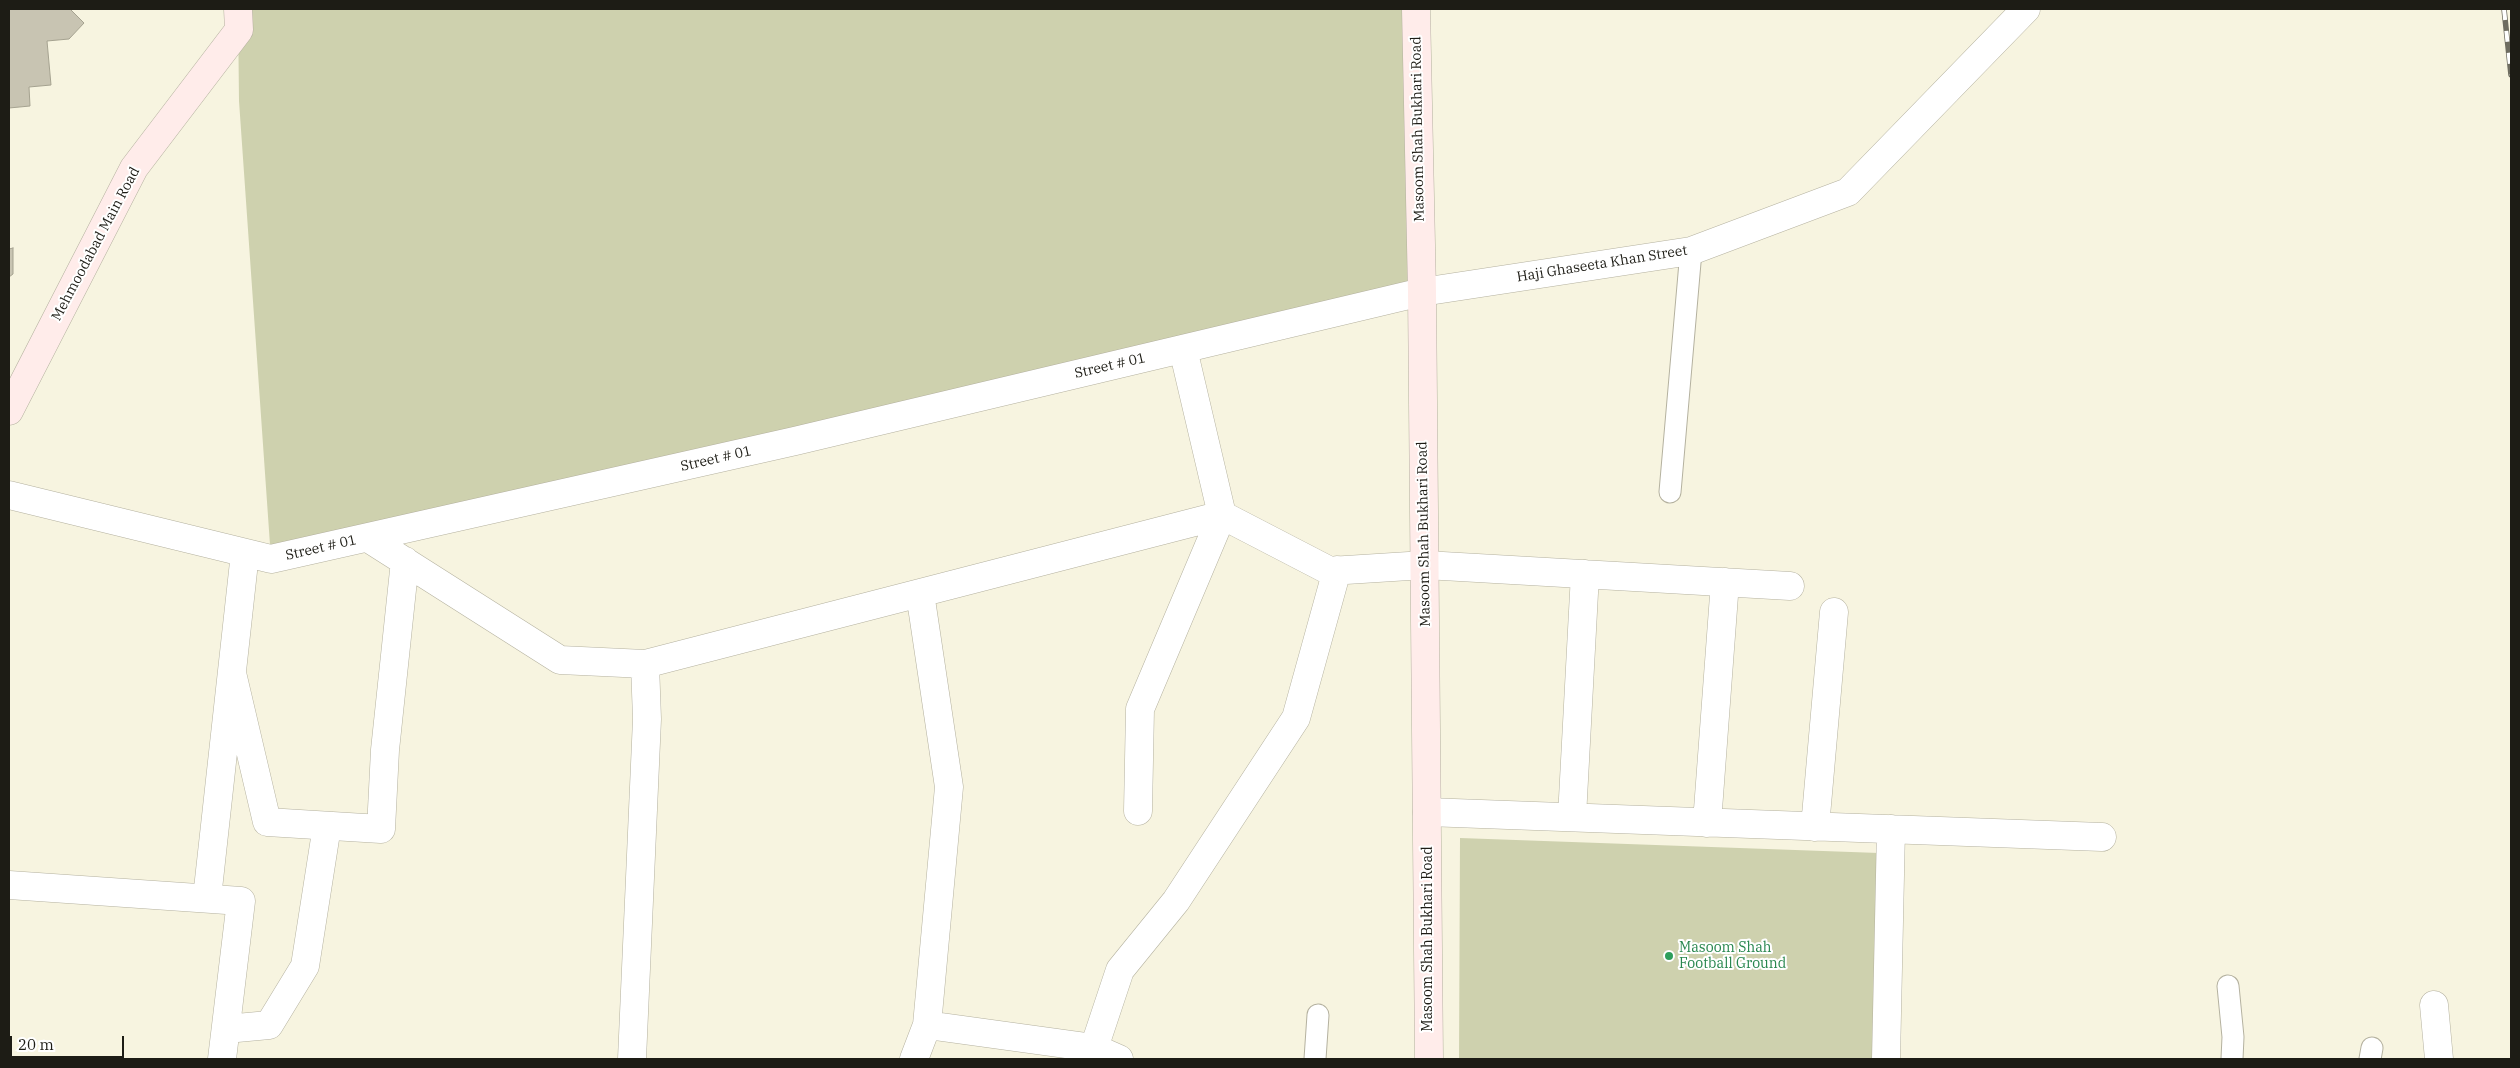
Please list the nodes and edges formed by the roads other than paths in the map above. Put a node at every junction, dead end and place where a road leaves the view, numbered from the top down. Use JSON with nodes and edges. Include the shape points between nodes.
{"nodes":[{"id":1,"x":238,"y":9,"type":"edge"},
{"id":2,"x":1416,"y":9,"type":"edge"},
{"id":3,"x":2026,"y":9,"type":"edge"},
{"id":4,"x":1691,"y":251,"type":"junction"},
{"id":5,"x":1422,"y":292,"type":"junction"},
{"id":6,"x":1183,"y":349,"type":"junction"},
{"id":7,"x":9,"y":411,"type":"edge"},
{"id":8,"x":1670,"y":492,"type":"dead end"},
{"id":9,"x":9,"y":494,"type":"edge"},
{"id":10,"x":1222,"y":515,"type":"junction"},
{"id":11,"x":368,"y":538,"type":"junction"},
{"id":12,"x":246,"y":553,"type":"junction"},
{"id":13,"x":404,"y":561,"type":"junction"},
{"id":14,"x":1425,"y":565,"type":"junction"},
{"id":15,"x":1337,"y":570,"type":"junction"},
{"id":16,"x":1585,"y":574,"type":"junction"},
{"id":17,"x":1725,"y":582,"type":"junction"},
{"id":18,"x":1790,"y":586,"type":"dead end"},
{"id":19,"x":920,"y":593,"type":"junction"},
{"id":20,"x":1834,"y":612,"type":"dead end"},
{"id":21,"x":645,"y":664,"type":"junction"},
{"id":22,"x":232,"y":673,"type":"junction"},
{"id":23,"x":1138,"y":811,"type":"dead end"},
{"id":24,"x":1427,"y":812,"type":"junction"},
{"id":25,"x":1572,"y":818,"type":"junction"},
{"id":26,"x":1707,"y":823,"type":"junction"},
{"id":27,"x":328,"y":826,"type":"junction"},
{"id":28,"x":1815,"y":826,"type":"junction"},
{"id":29,"x":1891,"y":830,"type":"junction"},
{"id":30,"x":2102,"y":837,"type":"dead end"},
{"id":31,"x":9,"y":885,"type":"edge"},
{"id":32,"x":207,"y":898,"type":"junction"},
{"id":33,"x":2228,"y":986,"type":"dead end"},
{"id":34,"x":2434,"y":1005,"type":"dead end"},
{"id":35,"x":1318,"y":1015,"type":"dead end"},
{"id":36,"x":927,"y":1025,"type":"junction"},
{"id":37,"x":226,"y":1028,"type":"junction"},
{"id":38,"x":1094,"y":1048,"type":"junction"},
{"id":39,"x":222,"y":1059,"type":"edge"},
{"id":40,"x":632,"y":1059,"type":"edge"},
{"id":41,"x":914,"y":1059,"type":"edge"},
{"id":42,"x":1118,"y":1059,"type":"edge"},
{"id":43,"x":1315,"y":1059,"type":"edge"},
{"id":44,"x":1429,"y":1059,"type":"edge"},
{"id":45,"x":1886,"y":1059,"type":"edge"},
{"id":46,"x":2232,"y":1059,"type":"edge"},
{"id":47,"x":2439,"y":1059,"type":"edge"}],
"edges":[{"from":1,"to":7,"type":"street","name":"Mehmoodabad Main Road","via":[[239,30],[134,168]]},
{"from":2,"to":5,"type":"street","name":"Masoom Shah Bukhari Road"},
{"from":3,"to":4,"type":"street","name":"Haji Ghaseeta Khan Street","via":[[1848,192]]},
{"from":4,"to":5,"type":"street","name":"Haji Ghaseeta Khan Street"},
{"from":4,"to":8,"type":"lane"},
{"from":5,"to":6,"type":"street","name":"Street # 01"},
{"from":5,"to":14,"type":"street","name":"Masoom Shah Bukhari Road"},
{"from":6,"to":10,"type":"street"},
{"from":6,"to":11,"type":"street","name":"Street # 01"},
{"from":9,"to":12,"type":"street","name":"Street # 01"},
{"from":10,"to":15,"type":"street","via":[[1330,571]]},
{"from":10,"to":19,"type":"street"},
{"from":10,"to":23,"type":"street","via":[[1140,709]]},
{"from":11,"to":12,"type":"street","name":"Street # 01","via":[[271,560]]},
{"from":11,"to":13,"type":"street"},
{"from":12,"to":22,"type":"street"},
{"from":13,"to":21,"type":"street","via":[[560,660]]},
{"from":13,"to":27,"type":"street","via":[[385,750],[381,829]]},
{"from":14,"to":15,"type":"street"},
{"from":14,"to":16,"type":"street"},
{"from":14,"to":24,"type":"street","name":"Masoom Shah Bukhari Road"},
{"from":15,"to":38,"type":"street","via":[[1296,718],[1176,900],[1120,970]]},
{"from":16,"to":17,"type":"street"},
{"from":16,"to":25,"type":"street"},
{"from":17,"to":18,"type":"street"},
{"from":17,"to":26,"type":"street"},
{"from":19,"to":21,"type":"street"},
{"from":19,"to":36,"type":"street","via":[[949,788]]},
{"from":20,"to":28,"type":"street"},
{"from":21,"to":40,"type":"street","via":[[648,719]]},
{"from":22,"to":27,"type":"street","via":[[267,822]]},
{"from":22,"to":32,"type":"street"},
{"from":24,"to":25,"type":"street"},
{"from":24,"to":44,"type":"street","name":"Masoom Shah Bukhari Road"},
{"from":25,"to":26,"type":"street"},
{"from":26,"to":28,"type":"street"},
{"from":27,"to":37,"type":"street","via":[[305,966],[269,1025]]},
{"from":28,"to":29,"type":"street"},
{"from":29,"to":30,"type":"street"},
{"from":29,"to":45,"type":"street"},
{"from":31,"to":32,"type":"street"},
{"from":32,"to":37,"type":"street","via":[[241,901]]},
{"from":33,"to":46,"type":"lane"},
{"from":34,"to":47,"type":"street"},
{"from":35,"to":43,"type":"lane"},
{"from":36,"to":38,"type":"street"},
{"from":36,"to":41,"type":"street"},
{"from":37,"to":39,"type":"street"},
{"from":38,"to":42,"type":"street"}]}
